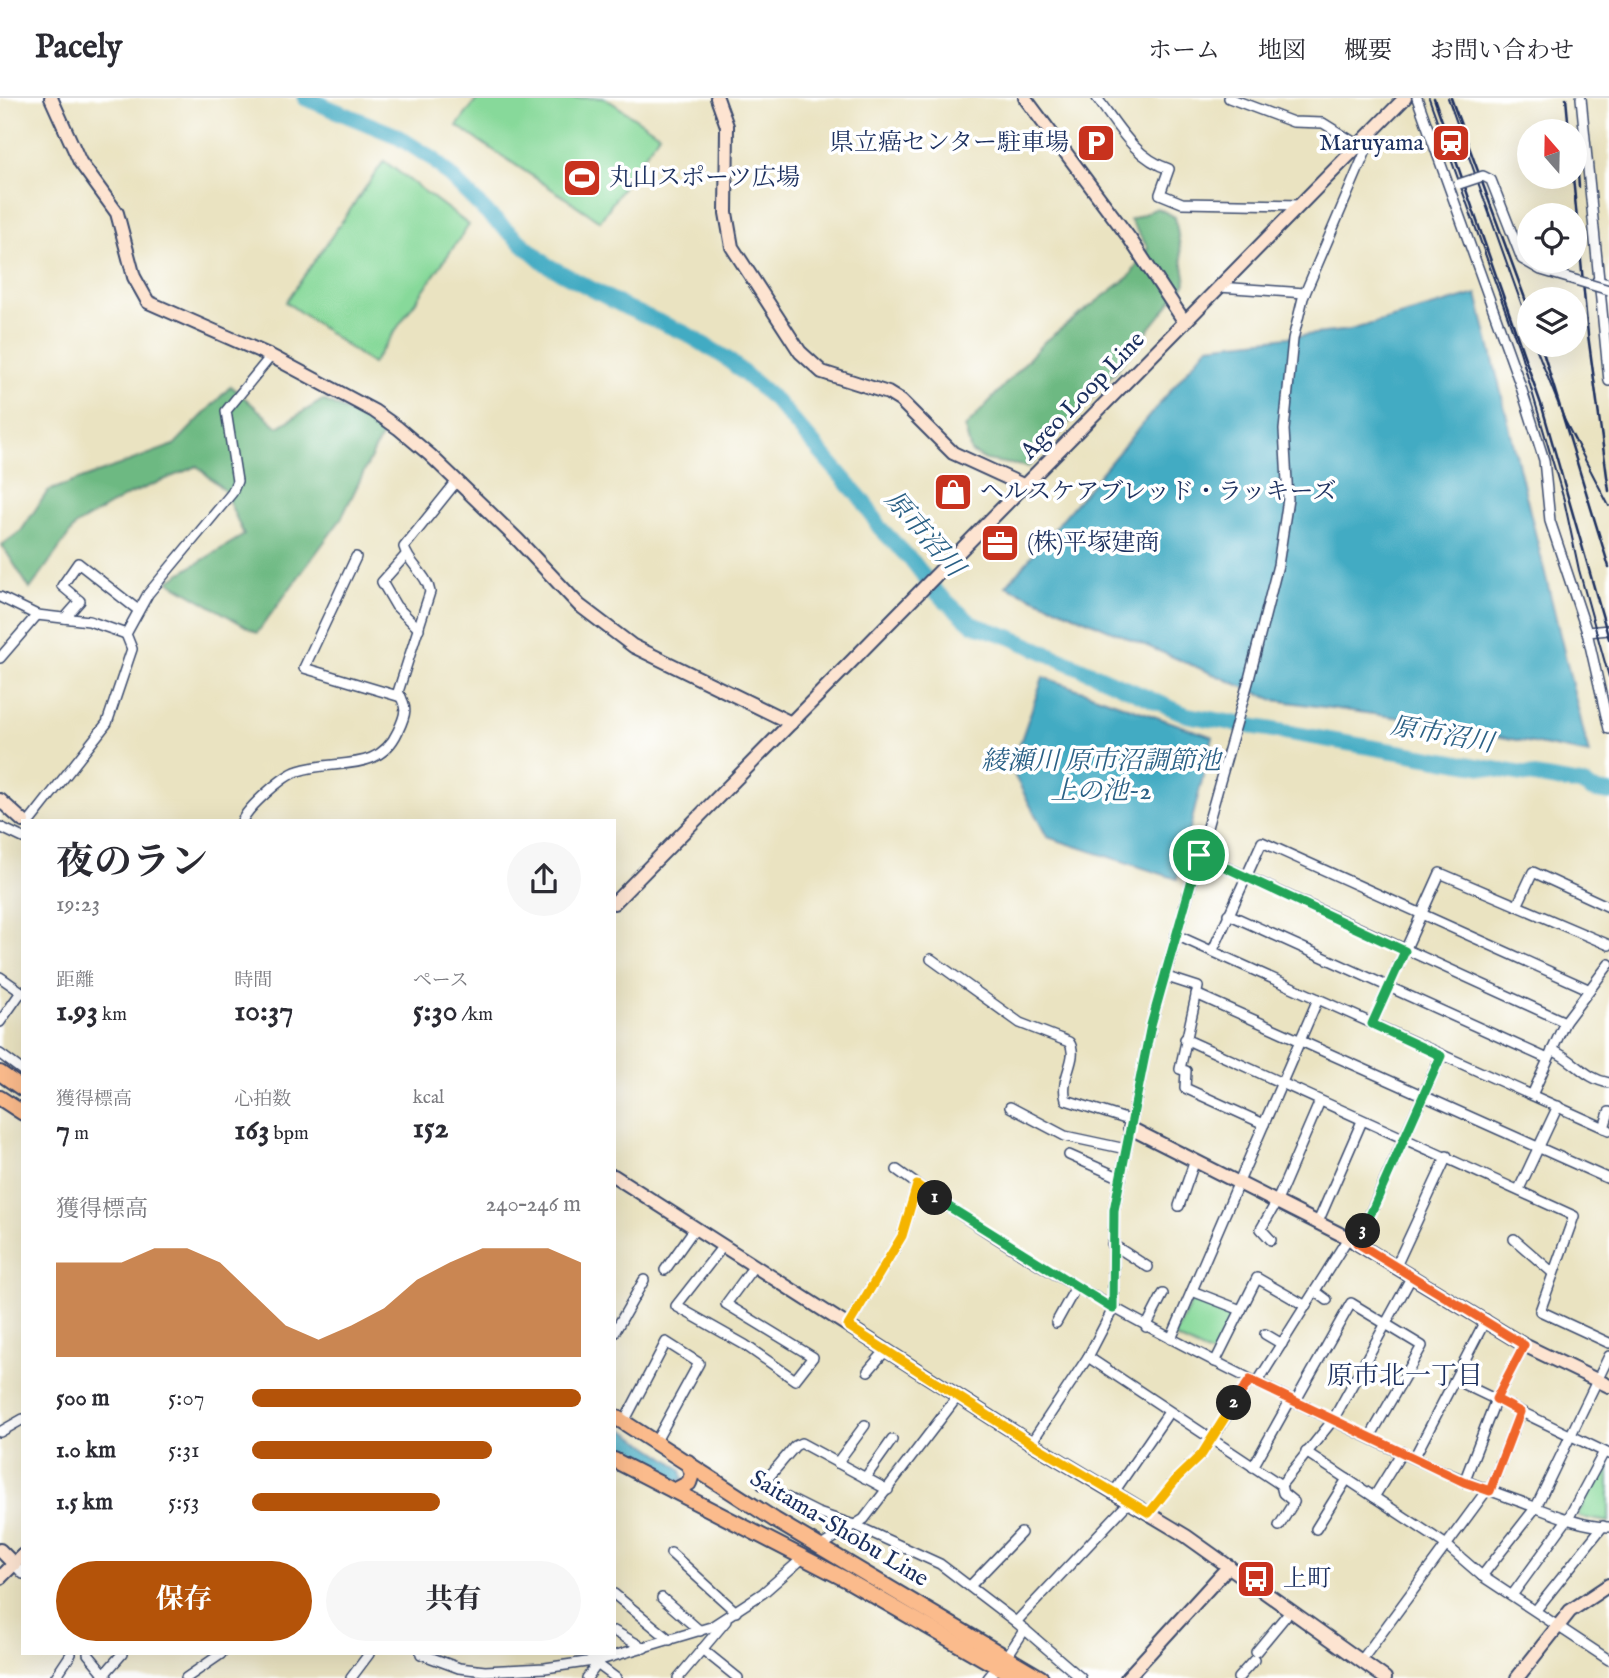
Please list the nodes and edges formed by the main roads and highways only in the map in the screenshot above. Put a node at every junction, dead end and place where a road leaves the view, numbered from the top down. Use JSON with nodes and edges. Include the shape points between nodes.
{"nodes":[{"id":1,"x":0,"y":1073,"type":"edge"},
{"id":2,"x":21,"y":1087,"type":"edge"},
{"id":3,"x":0,"y":1098,"type":"edge"},
{"id":4,"x":21,"y":1112,"type":"edge"},
{"id":5,"x":619,"y":1419,"type":"edge"},
{"id":6,"x":616,"y":1461,"type":"edge"},
{"id":7,"x":688,"y":1462,"type":"junction"},
{"id":8,"x":674,"y":1491,"type":"junction"},
{"id":9,"x":997,"y":1668,"type":"edge"},
{"id":10,"x":1017,"y":1678,"type":"edge"},
{"id":11,"x":1041,"y":1678,"type":"edge"}],
"edges":[{"from":1,"to":2,"type":"main road"},
{"from":3,"to":4,"type":"main road"},
{"from":5,"to":7,"type":"main road","name":"Saitama-Shobu Line"},
{"from":6,"to":8,"type":"main road","name":"Saitama-Shobu Line"},
{"from":7,"to":8,"type":"main road","via":[[689,1483]]},
{"from":7,"to":9,"type":"main road","name":"Saitama-Shobu Line","via":[[821,1546]]},
{"from":8,"to":9,"type":"main road","name":"Saitama-Shobu Line","via":[[878,1596]]},
{"from":9,"to":10,"type":"main road","name":"Saitama-Shobu Line"},
{"from":9,"to":11,"type":"main road","name":"Saitama-Shobu Line"}]}
